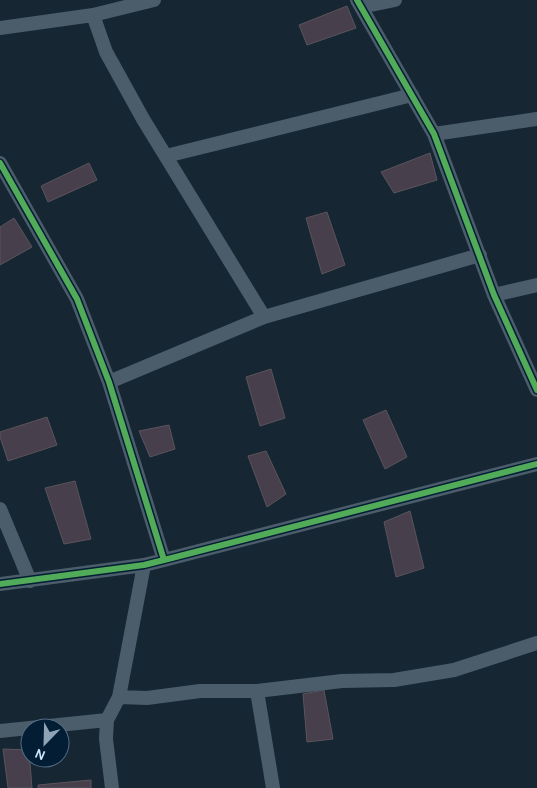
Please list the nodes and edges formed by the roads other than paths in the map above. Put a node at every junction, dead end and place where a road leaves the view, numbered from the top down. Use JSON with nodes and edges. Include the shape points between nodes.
{"nodes":[{"id":1,"x":154,"y":0,"type":"edge"},
{"id":2,"x":395,"y":0,"type":"edge"},
{"id":3,"x":359,"y":3,"type":"edge"},
{"id":4,"x":93,"y":15,"type":"junction"},
{"id":5,"x":0,"y":28,"type":"edge"},
{"id":6,"x":412,"y":95,"type":"junction"},
{"id":7,"x":537,"y":119,"type":"edge"},
{"id":8,"x":434,"y":134,"type":"junction"},
{"id":9,"x":166,"y":156,"type":"junction"},
{"id":10,"x":0,"y":163,"type":"edge"},
{"id":11,"x":480,"y":255,"type":"junction"},
{"id":12,"x":537,"y":285,"type":"edge"},
{"id":13,"x":494,"y":295,"type":"junction"},
{"id":14,"x":264,"y":317,"type":"junction"},
{"id":15,"x":109,"y":382,"type":"junction"},
{"id":16,"x":537,"y":390,"type":"edge"},
{"id":17,"x":537,"y":464,"type":"edge"},
{"id":18,"x":0,"y":508,"type":"edge"},
{"id":19,"x":164,"y":560,"type":"junction"},
{"id":20,"x":144,"y":565,"type":"junction"},
{"id":21,"x":30,"y":581,"type":"junction"},
{"id":22,"x":0,"y":584,"type":"edge"},
{"id":23,"x":537,"y":643,"type":"edge"},
{"id":24,"x":256,"y":691,"type":"junction"},
{"id":25,"x":119,"y":698,"type":"junction"},
{"id":26,"x":107,"y":720,"type":"junction"},
{"id":27,"x":0,"y":731,"type":"edge"},
{"id":28,"x":112,"y":788,"type":"edge"},
{"id":29,"x":273,"y":788,"type":"edge"}],
"edges":[{"from":1,"to":4,"type":"street"},
{"from":2,"to":3,"type":"street"},
{"from":3,"to":6,"type":"street"},
{"from":4,"to":5,"type":"street"},
{"from":4,"to":9,"type":"street","via":[[106,52]]},
{"from":6,"to":8,"type":"street"},
{"from":6,"to":9,"type":"street"},
{"from":7,"to":8,"type":"street"},
{"from":8,"to":11,"type":"street"},
{"from":9,"to":14,"type":"street"},
{"from":10,"to":15,"type":"street","via":[[77,299]]},
{"from":11,"to":13,"type":"street"},
{"from":11,"to":14,"type":"street"},
{"from":12,"to":13,"type":"street"},
{"from":13,"to":16,"type":"street"},
{"from":14,"to":15,"type":"street"},
{"from":15,"to":19,"type":"street"},
{"from":17,"to":19,"type":"street"},
{"from":18,"to":21,"type":"street"},
{"from":19,"to":20,"type":"street"},
{"from":20,"to":21,"type":"street"},
{"from":20,"to":25,"type":"street"},
{"from":21,"to":22,"type":"street"},
{"from":23,"to":24,"type":"street","via":[[454,670],[394,680],[342,681]]},
{"from":24,"to":25,"type":"street","via":[[200,691]]},
{"from":24,"to":29,"type":"street"},
{"from":25,"to":26,"type":"street"},
{"from":26,"to":27,"type":"street"},
{"from":26,"to":28,"type":"street"}]}
